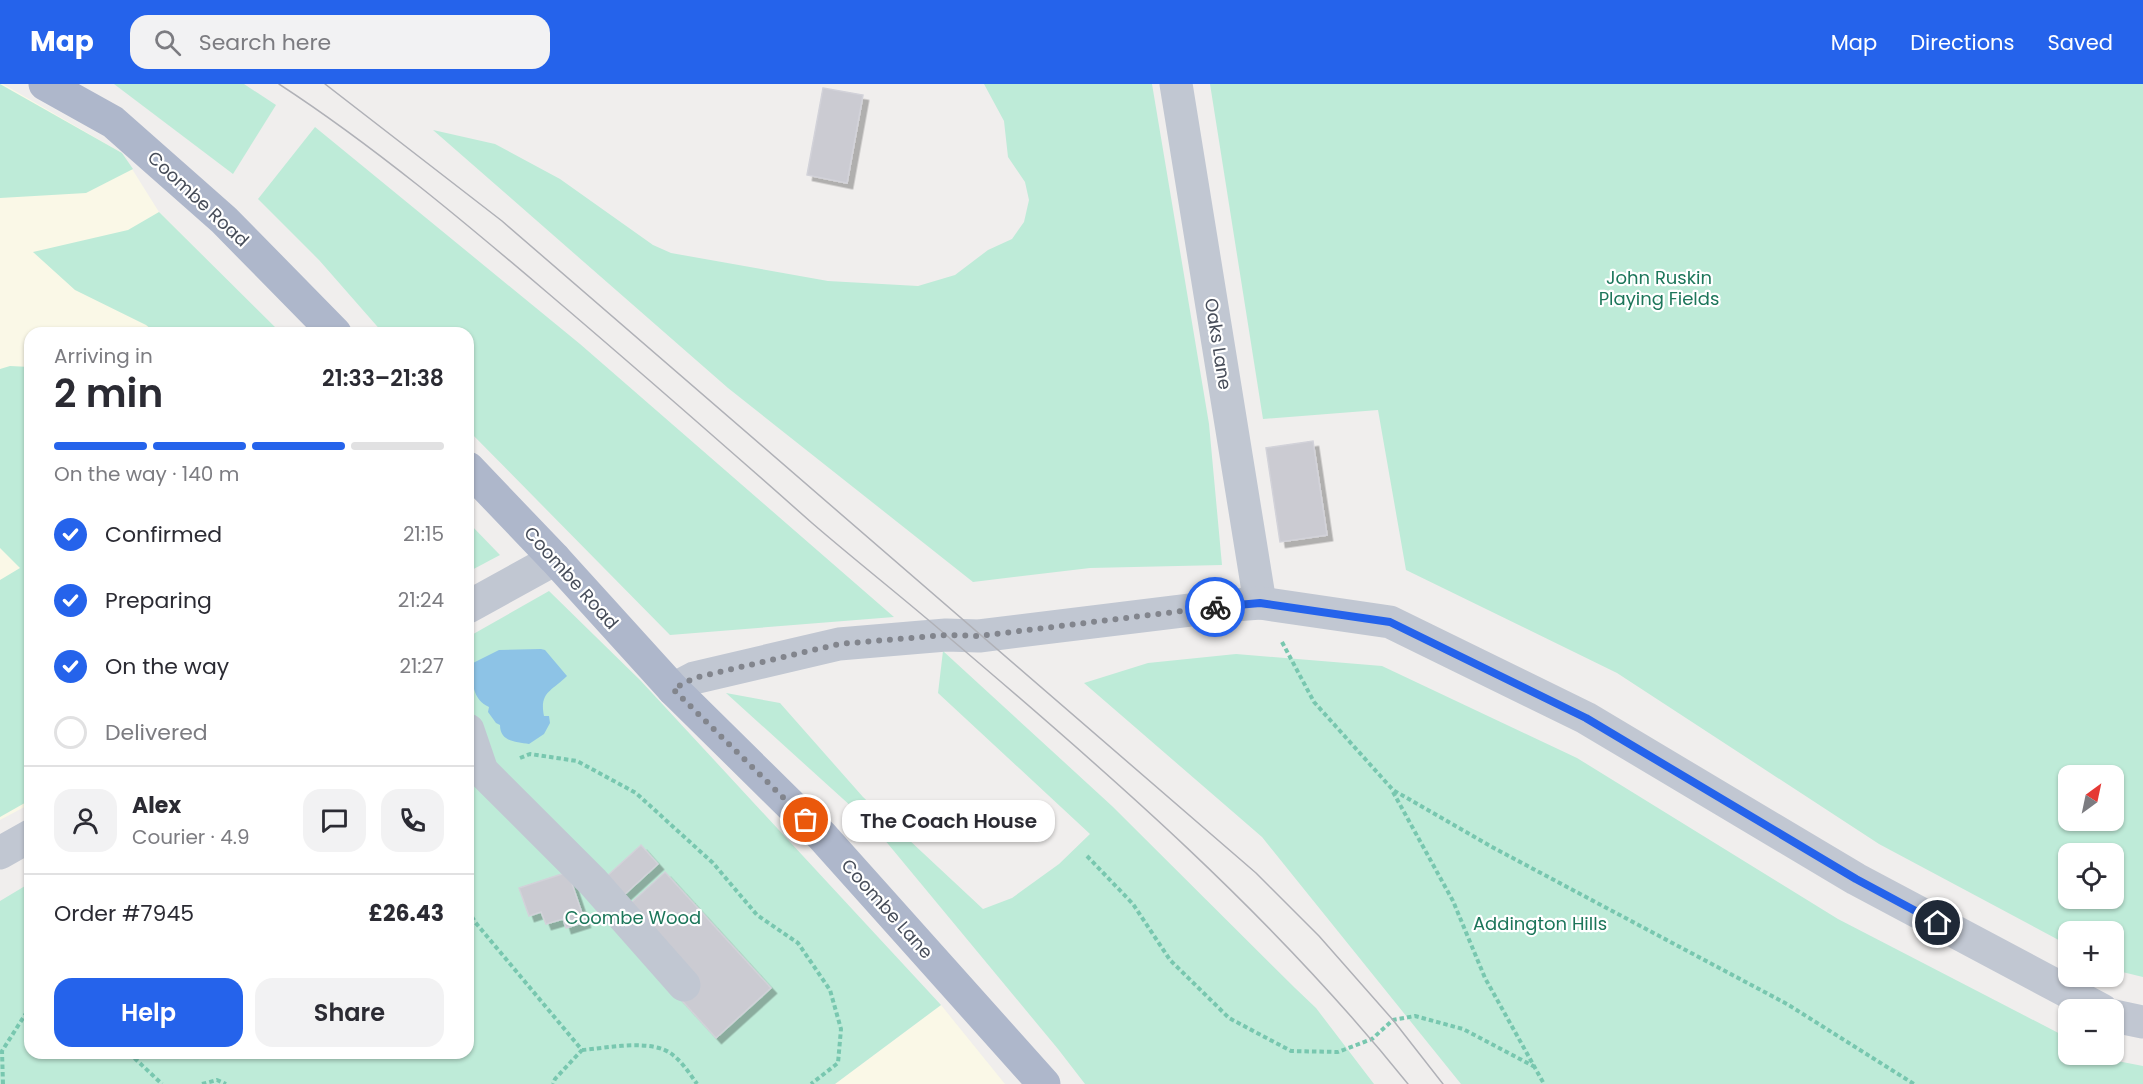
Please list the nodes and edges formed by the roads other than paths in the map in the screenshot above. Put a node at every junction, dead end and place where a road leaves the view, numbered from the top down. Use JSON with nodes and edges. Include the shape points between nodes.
{"nodes":[{"id":1,"x":45,"y":84,"type":"edge"},
{"id":2,"x":1176,"y":84,"type":"edge"},
{"id":3,"x":329,"y":327,"type":"edge"},
{"id":4,"x":474,"y":474,"type":"edge"},
{"id":5,"x":555,"y":559,"type":"junction"},
{"id":6,"x":1260,"y":603,"type":"junction"},
{"id":7,"x":474,"y":604,"type":"edge"},
{"id":8,"x":673,"y":689,"type":"junction"},
{"id":9,"x":474,"y":747,"type":"edge"},
{"id":10,"x":24,"y":839,"type":"edge"},
{"id":11,"x":0,"y":853,"type":"edge"},
{"id":12,"x":684,"y":985,"type":"dead end"},
{"id":13,"x":2081,"y":999,"type":"edge"},
{"id":14,"x":2124,"y":1018,"type":"edge"},
{"id":15,"x":2143,"y":1022,"type":"edge"},
{"id":16,"x":1044,"y":1084,"type":"edge"}],
"edges":[{"from":1,"to":3,"type":"main road","name":"Coombe Road","via":[[113,122],[224,220]]},
{"from":2,"to":6,"type":"street","name":"Oaks Lane"},
{"from":4,"to":5,"type":"main road","name":"Coombe Road"},
{"from":5,"to":7,"type":"street"},
{"from":5,"to":8,"type":"main road","name":"Coombe Road"},
{"from":6,"to":8,"type":"street","via":[[979,636],[839,644],[694,678]]},
{"from":6,"to":13,"type":"street","via":[[1390,622],[1401,627],[1586,718],[1856,879]]},
{"from":8,"to":16,"type":"main road","name":"Coombe Lane","via":[[822,836]]},
{"from":9,"to":12,"type":"street","via":[[482,771],[593,882]]},
{"from":10,"to":11,"type":"street"},
{"from":14,"to":15,"type":"street"}]}
